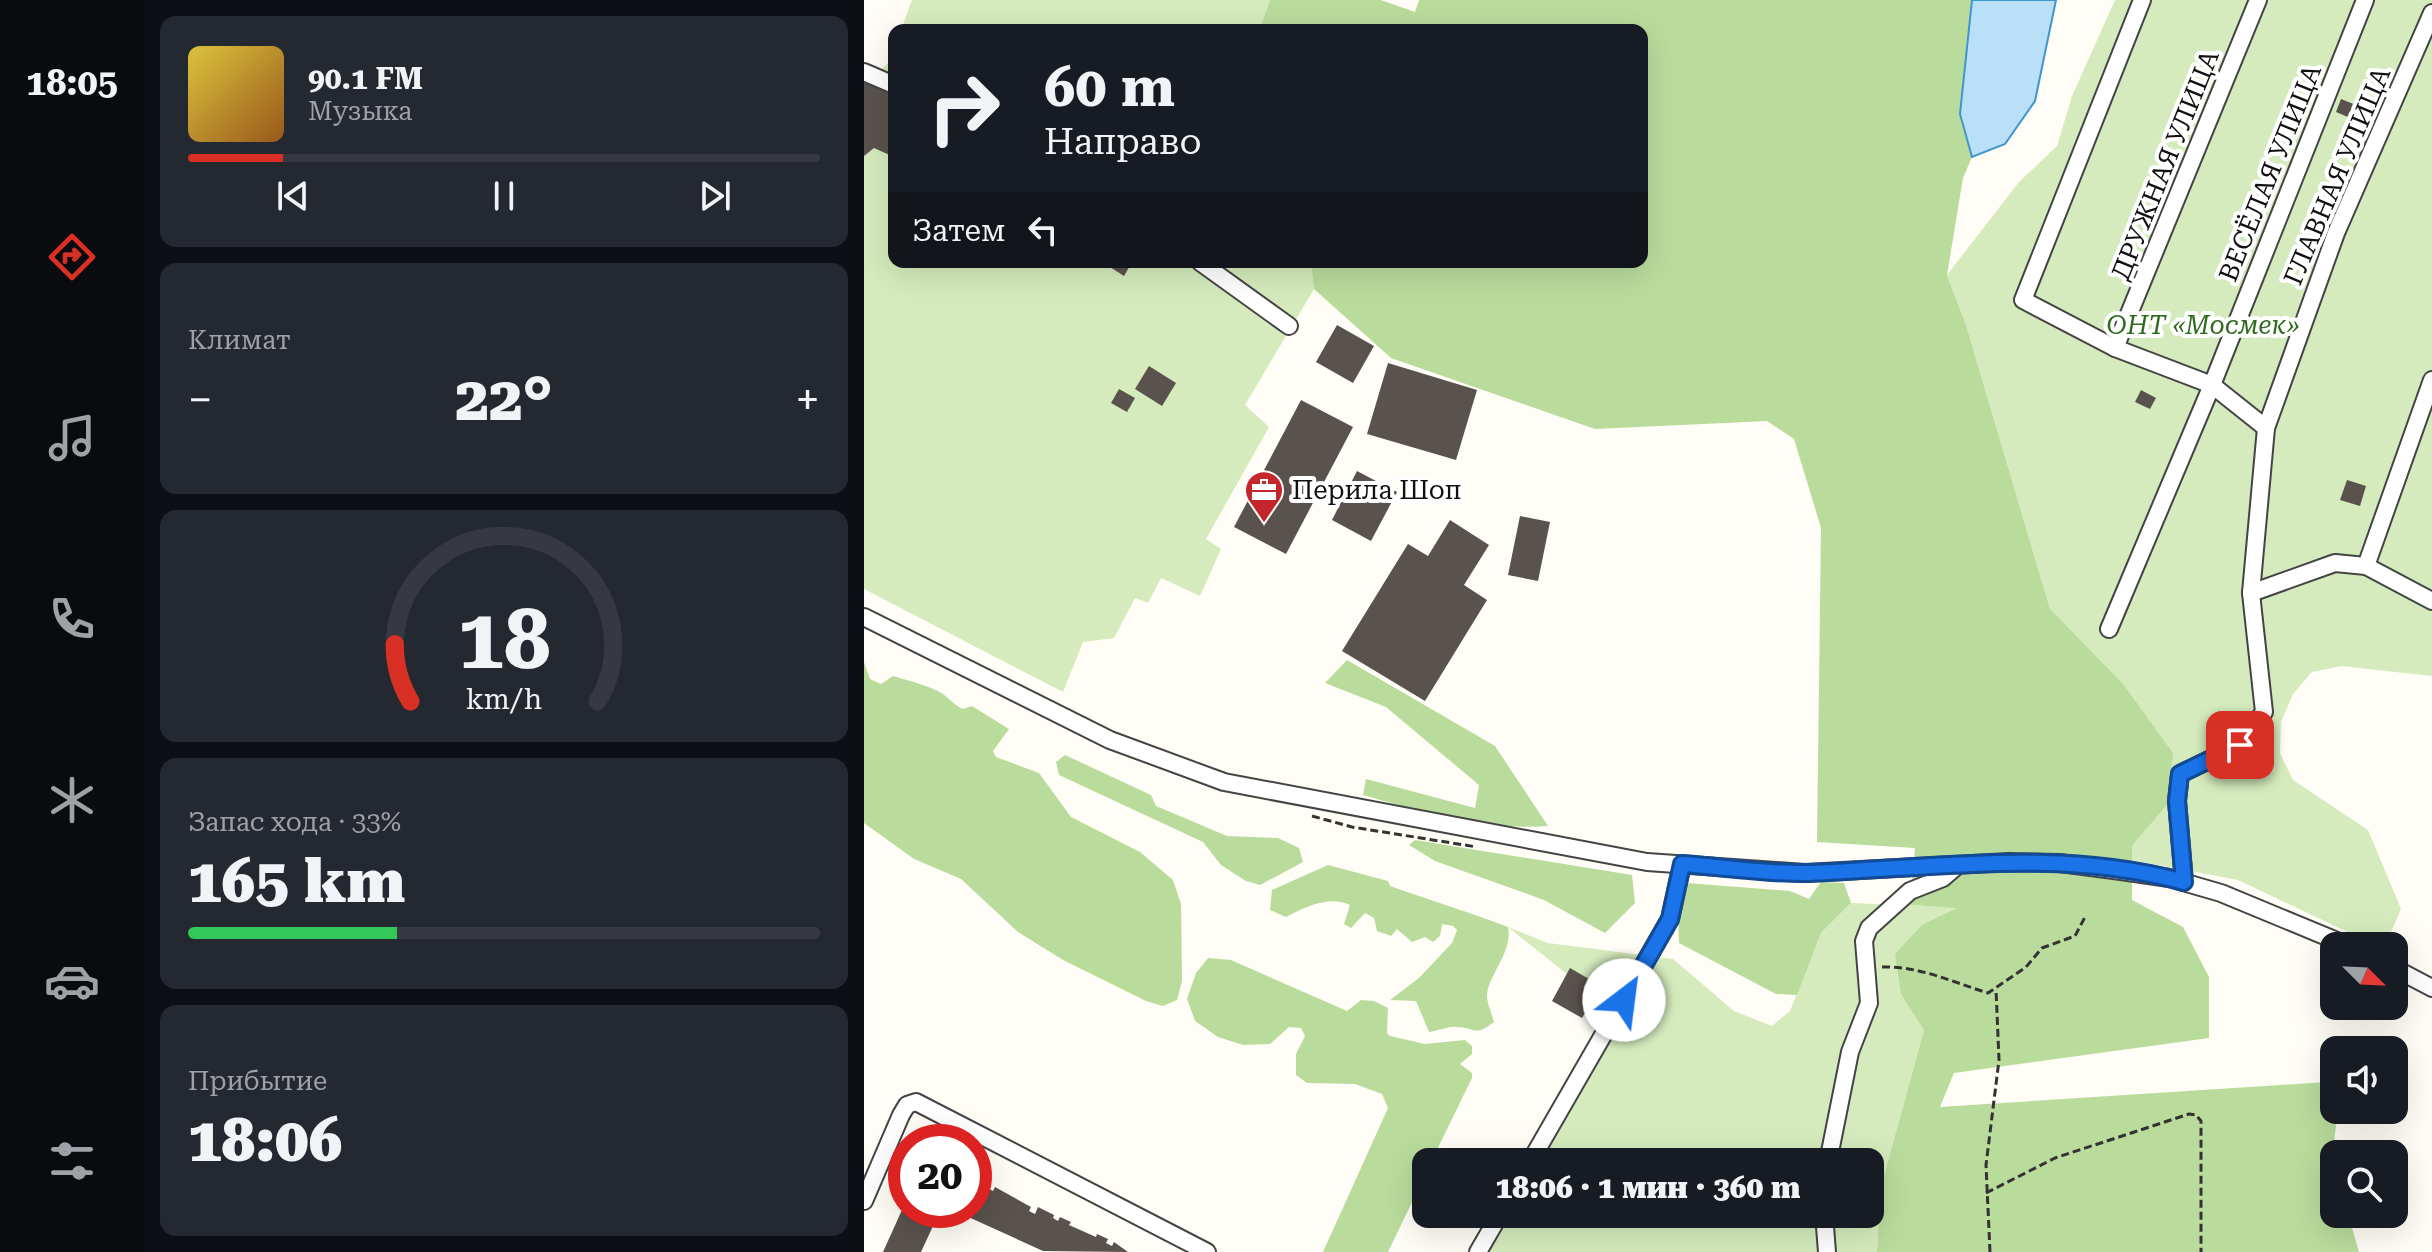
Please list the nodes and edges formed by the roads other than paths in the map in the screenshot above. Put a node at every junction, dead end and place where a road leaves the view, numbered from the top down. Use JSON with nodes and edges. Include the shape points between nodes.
{"nodes":[{"id":1,"x":2142,"y":0,"type":"edge"},
{"id":2,"x":2258,"y":0,"type":"edge"},
{"id":3,"x":2365,"y":0,"type":"edge"},
{"id":4,"x":2432,"y":13,"type":"edge"},
{"id":5,"x":864,"y":72,"type":"edge"},
{"id":6,"x":888,"y":82,"type":"edge"},
{"id":7,"x":1208,"y":268,"type":"edge"},
{"id":8,"x":1289,"y":326,"type":"dead end"},
{"id":9,"x":2115,"y":348,"type":"junction"},
{"id":10,"x":2432,"y":380,"type":"edge"},
{"id":11,"x":2212,"y":385,"type":"junction"},
{"id":12,"x":2266,"y":428,"type":"junction"},
{"id":13,"x":2366,"y":566,"type":"junction"},
{"id":14,"x":2251,"y":593,"type":"junction"},
{"id":15,"x":2432,"y":601,"type":"edge"},
{"id":16,"x":864,"y":617,"type":"edge"},
{"id":17,"x":2109,"y":629,"type":"dead end"},
{"id":18,"x":1682,"y":864,"type":"junction"},
{"id":19,"x":1958,"y":865,"type":"junction"},
{"id":20,"x":2184,"y":882,"type":"junction"},
{"id":21,"x":2320,"y":933,"type":"edge"},
{"id":22,"x":2408,"y":975,"type":"edge"},
{"id":23,"x":2432,"y":988,"type":"edge"},
{"id":24,"x":1538,"y":1148,"type":"edge"},
{"id":25,"x":1831,"y":1148,"type":"edge"},
{"id":26,"x":864,"y":1201,"type":"edge"},
{"id":27,"x":1492,"y":1228,"type":"edge"},
{"id":28,"x":1825,"y":1228,"type":"edge"},
{"id":29,"x":1207,"y":1252,"type":"edge"},
{"id":30,"x":1478,"y":1252,"type":"edge"},
{"id":31,"x":1827,"y":1252,"type":"edge"}],
"edges":[{"from":1,"to":9,"type":"street","via":[[2023,300]]},
{"from":2,"to":9,"type":"street","name":"ДРУЖНАЯ УЛИЦА"},
{"from":3,"to":11,"type":"street","name":"ВЕСЁЛАЯ УЛИЦА"},
{"from":4,"to":12,"type":"street","name":"ГЛАВНАЯ УЛИЦА","via":[[2336,233]]},
{"from":5,"to":6,"type":"street"},
{"from":7,"to":8,"type":"street"},
{"from":9,"to":11,"type":"street"},
{"from":10,"to":13,"type":"street"},
{"from":11,"to":12,"type":"street"},
{"from":11,"to":17,"type":"street","name":"ВЕСЁЛАЯ УЛИЦА"},
{"from":12,"to":14,"type":"street","name":"ГЛАВНАЯ УЛИЦА"},
{"from":13,"to":14,"type":"street","via":[[2335,563]]},
{"from":13,"to":15,"type":"street"},
{"from":14,"to":20,"type":"street","name":"ГЛАВНАЯ УЛИЦА","via":[[2264,712],[2240,745],[2180,774]]},
{"from":16,"to":18,"type":"street","via":[[1110,740],[1224,782],[1647,862]]},
{"from":18,"to":19,"type":"street","via":[[1805,873]]},
{"from":18,"to":24,"type":"street","via":[[1670,919]]},
{"from":19,"to":20,"type":"street","via":[[2060,863]]},
{"from":19,"to":25,"type":"street","via":[[1943,878],[1910,891],[1869,928],[1864,941],[1869,1003],[1850,1052]]},
{"from":20,"to":21,"type":"street"},
{"from":22,"to":23,"type":"street"},
{"from":26,"to":29,"type":"street","via":[[901,1115],[916,1102]]},
{"from":27,"to":30,"type":"street"},
{"from":28,"to":31,"type":"street"}]}
